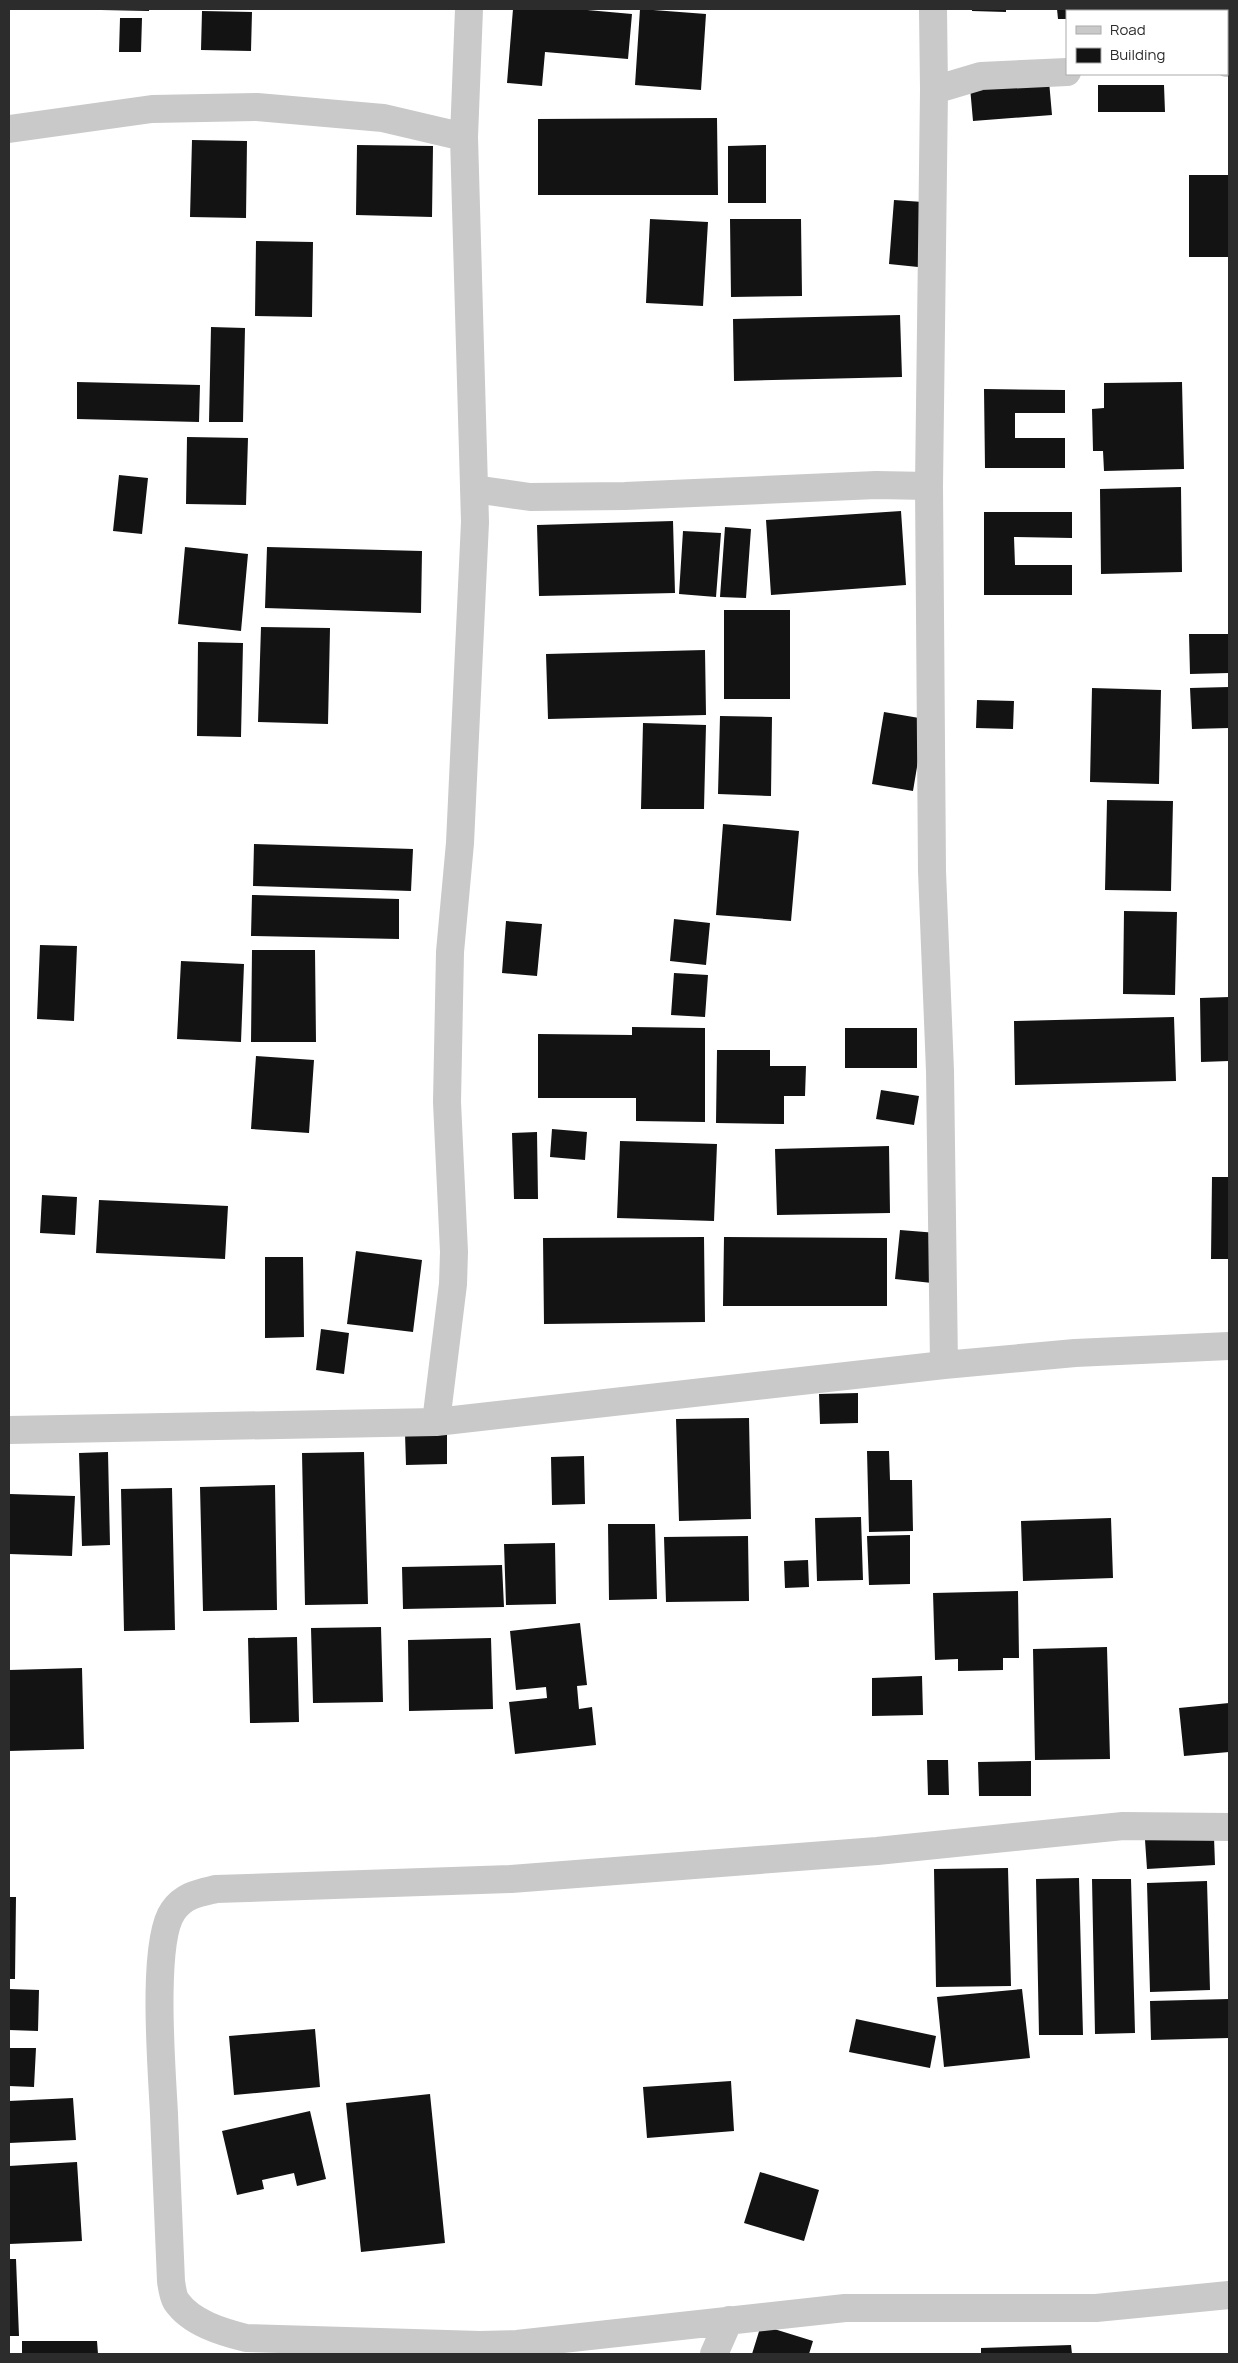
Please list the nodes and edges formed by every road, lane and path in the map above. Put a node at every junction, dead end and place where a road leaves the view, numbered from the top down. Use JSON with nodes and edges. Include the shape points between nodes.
{"nodes":[{"id":1,"x":469,"y":9,"type":"edge"},
{"id":2,"x":933,"y":9,"type":"edge"},
{"id":3,"x":1066,"y":72,"type":"edge"},
{"id":4,"x":934,"y":90,"type":"junction"},
{"id":5,"x":9,"y":129,"type":"edge"},
{"id":6,"x":464,"y":137,"type":"junction"},
{"id":7,"x":929,"y":486,"type":"junction"},
{"id":8,"x":474,"y":489,"type":"junction"},
{"id":9,"x":1229,"y":1346,"type":"edge"},
{"id":10,"x":944,"y":1365,"type":"junction"},
{"id":11,"x":436,"y":1422,"type":"junction"},
{"id":12,"x":9,"y":1430,"type":"edge"},
{"id":13,"x":1229,"y":1827,"type":"edge"},
{"id":14,"x":1229,"y":2295,"type":"edge"},
{"id":15,"x":729,"y":2320,"type":"junction"},
{"id":16,"x":477,"y":2349,"type":"edge"},
{"id":17,"x":714,"y":2354,"type":"edge"}],
"edges":[{"from":1,"to":6,"type":"street"},
{"from":2,"to":4,"type":"street"},
{"from":3,"to":4,"type":"street","via":[[981,76]]},
{"from":4,"to":7,"type":"street"},
{"from":5,"to":6,"type":"street","via":[[152,109],[257,107],[382,118]]},
{"from":6,"to":8,"type":"street"},
{"from":7,"to":8,"type":"street","via":[[530,497]]},
{"from":7,"to":10,"type":"street","via":[[932,871],[940,1072]]},
{"from":8,"to":11,"type":"street","via":[[460,843],[450,952],[447,1102],[454,1268]]},
{"from":9,"to":10,"type":"street","via":[[1075,1353]]},
{"from":10,"to":11,"type":"street"},
{"from":11,"to":12,"type":"street"},
{"from":13,"to":16,"type":"street","via":[[1123,1826],[877,1851],[511,1879],[216,1889],[189,1895],[173,1911],[167,1925],[159,1997],[171,2282],[175,2299],[187,2313],[219,2331],[246,2338]]},
{"from":14,"to":15,"type":"street","via":[[1096,2308],[845,2308]]},
{"from":15,"to":16,"type":"street"},
{"from":15,"to":17,"type":"street"}]}
